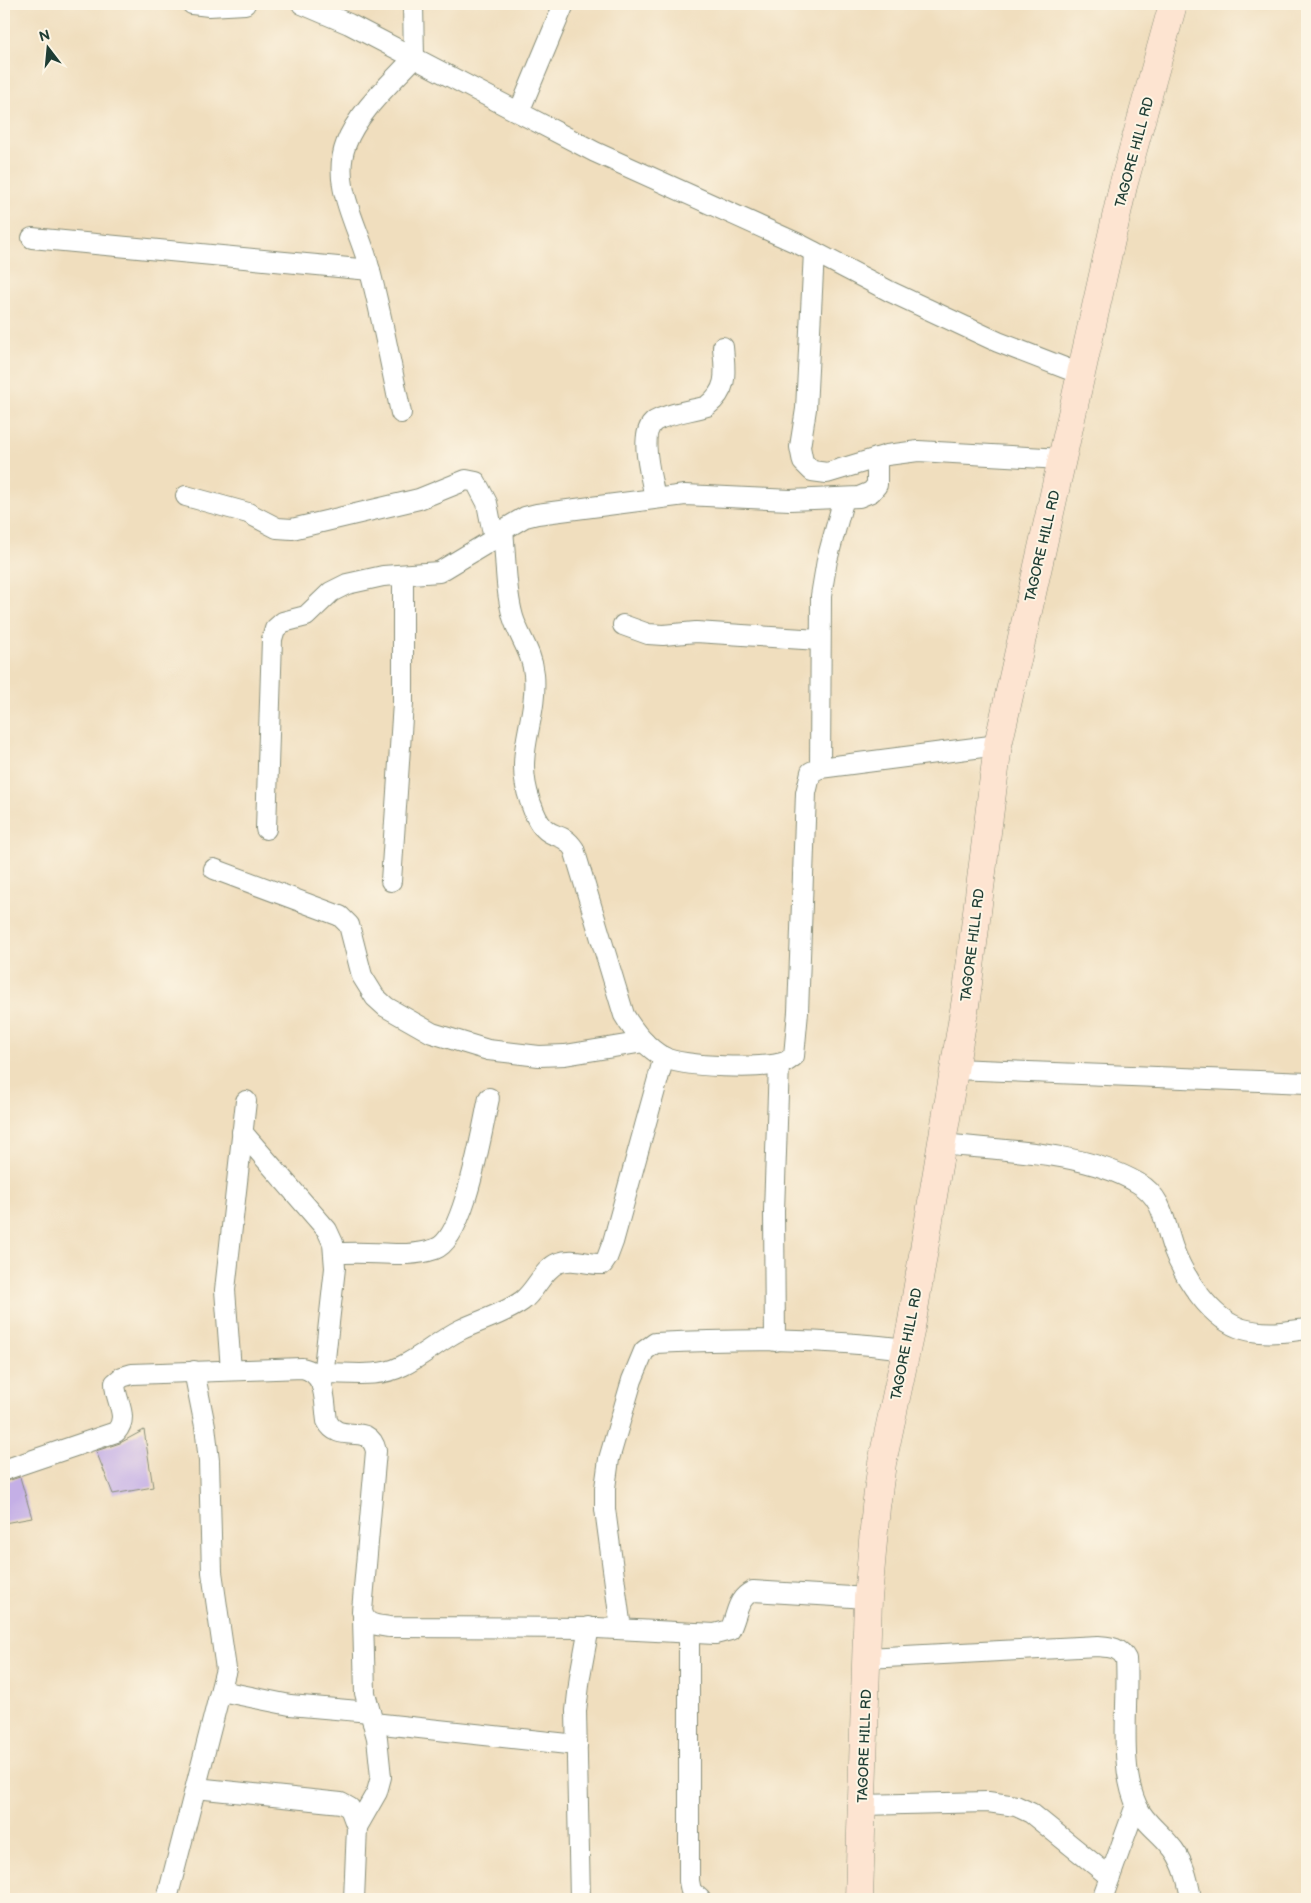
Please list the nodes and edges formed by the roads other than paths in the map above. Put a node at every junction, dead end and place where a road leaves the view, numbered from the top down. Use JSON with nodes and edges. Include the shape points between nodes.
{"nodes":[{"id":1,"x":192,"y":4,"type":"edge"},
{"id":2,"x":245,"y":4,"type":"edge"},
{"id":3,"x":302,"y":4,"type":"edge"},
{"id":4,"x":413,"y":4,"type":"edge"},
{"id":5,"x":564,"y":4,"type":"edge"},
{"id":6,"x":1173,"y":4,"type":"edge"},
{"id":7,"x":414,"y":58,"type":"junction"},
{"id":8,"x":519,"y":112,"type":"junction"},
{"id":9,"x":32,"y":238,"type":"dead end"},
{"id":10,"x":807,"y":248,"type":"junction"},
{"id":11,"x":370,"y":270,"type":"junction"},
{"id":12,"x":723,"y":347,"type":"dead end"},
{"id":13,"x":1083,"y":375,"type":"junction"},
{"id":14,"x":401,"y":413,"type":"dead end"},
{"id":15,"x":877,"y":458,"type":"junction"},
{"id":16,"x":1062,"y":460,"type":"junction"},
{"id":17,"x":186,"y":496,"type":"dead end"},
{"id":18,"x":655,"y":498,"type":"junction"},
{"id":19,"x":844,"y":498,"type":"junction"},
{"id":20,"x":499,"y":534,"type":"junction"},
{"id":21,"x":403,"y":576,"type":"junction"},
{"id":22,"x":623,"y":625,"type":"dead end"},
{"id":23,"x":820,"y":640,"type":"junction"},
{"id":24,"x":998,"y":745,"type":"junction"},
{"id":25,"x":820,"y":768,"type":"junction"},
{"id":26,"x":266,"y":829,"type":"dead end"},
{"id":27,"x":214,"y":869,"type":"dead end"},
{"id":28,"x":391,"y":881,"type":"dead end"},
{"id":29,"x":644,"y":1042,"type":"junction"},
{"id":30,"x":664,"y":1057,"type":"junction"},
{"id":31,"x":779,"y":1064,"type":"junction"},
{"id":32,"x":954,"y":1069,"type":"junction"},
{"id":33,"x":1307,"y":1084,"type":"edge"},
{"id":34,"x":489,"y":1098,"type":"dead end"},
{"id":35,"x":246,"y":1101,"type":"dead end"},
{"id":36,"x":242,"y":1132,"type":"junction"},
{"id":37,"x":942,"y":1144,"type":"junction"},
{"id":38,"x":336,"y":1254,"type":"junction"},
{"id":39,"x":1307,"y":1329,"type":"edge"},
{"id":40,"x":775,"y":1341,"type":"junction"},
{"id":41,"x":906,"y":1349,"type":"junction"},
{"id":42,"x":232,"y":1370,"type":"junction"},
{"id":43,"x":194,"y":1371,"type":"junction"},
{"id":44,"x":323,"y":1380,"type":"junction"},
{"id":45,"x":4,"y":1470,"type":"edge"},
{"id":46,"x":868,"y":1598,"type":"junction"},
{"id":47,"x":363,"y":1618,"type":"junction"},
{"id":48,"x":589,"y":1627,"type":"junction"},
{"id":49,"x":621,"y":1629,"type":"junction"},
{"id":50,"x":689,"y":1634,"type":"junction"},
{"id":51,"x":866,"y":1658,"type":"junction"},
{"id":52,"x":220,"y":1691,"type":"junction"},
{"id":53,"x":372,"y":1718,"type":"junction"},
{"id":54,"x":577,"y":1745,"type":"junction"},
{"id":55,"x":196,"y":1788,"type":"junction"},
{"id":56,"x":862,"y":1805,"type":"junction"},
{"id":57,"x":1136,"y":1805,"type":"junction"},
{"id":58,"x":357,"y":1827,"type":"junction"},
{"id":59,"x":1110,"y":1877,"type":"junction"},
{"id":60,"x":166,"y":1899,"type":"edge"},
{"id":61,"x":354,"y":1899,"type":"edge"},
{"id":62,"x":580,"y":1899,"type":"edge"},
{"id":63,"x":699,"y":1899,"type":"edge"},
{"id":64,"x":859,"y":1899,"type":"edge"},
{"id":65,"x":1102,"y":1899,"type":"edge"},
{"id":66,"x":1192,"y":1899,"type":"edge"}],
"edges":[{"from":1,"to":2,"type":"street"},
{"from":3,"to":7,"type":"street"},
{"from":4,"to":7,"type":"street"},
{"from":5,"to":8,"type":"street"},
{"from":6,"to":13,"type":"main road","name":"TAGORE HILL RD","via":[[1123,186]]},
{"from":7,"to":8,"type":"street"},
{"from":7,"to":11,"type":"street","via":[[353,129],[341,160],[348,204]]},
{"from":8,"to":10,"type":"street","via":[[595,152]]},
{"from":9,"to":11,"type":"street"},
{"from":10,"to":13,"type":"street","via":[[998,342]]},
{"from":10,"to":15,"type":"street","via":[[806,409],[800,447],[803,462],[812,471],[827,474]]},
{"from":11,"to":14,"type":"street"},
{"from":12,"to":18,"type":"street","via":[[725,377],[718,397],[707,406],[656,421],[647,428],[645,439]]},
{"from":13,"to":16,"type":"main road","name":"TAGORE HILL RD"},
{"from":15,"to":16,"type":"street","via":[[901,452],[934,450]]},
{"from":15,"to":19,"type":"street","via":[[877,485],[871,492]]},
{"from":16,"to":24,"type":"main road","name":"TAGORE HILL RD"},
{"from":17,"to":20,"type":"street","via":[[248,513],[277,528],[292,529],[419,499],[466,480],[476,482],[482,491]]},
{"from":18,"to":19,"type":"street","via":[[685,495],[747,500]]},
{"from":18,"to":20,"type":"street","via":[[537,514],[514,522]]},
{"from":19,"to":23,"type":"street","via":[[824,576]]},
{"from":20,"to":21,"type":"street","via":[[439,572]]},
{"from":20,"to":29,"type":"street","via":[[510,603],[534,673],[534,695],[523,751],[522,768],[527,789],[544,829],[568,839],[574,849],[624,1015]]},
{"from":21,"to":26,"type":"street","via":[[383,576],[346,584],[306,616],[282,622],[275,629],[272,639]]},
{"from":21,"to":28,"type":"street","via":[[403,703]]},
{"from":22,"to":23,"type":"street","via":[[656,634],[696,632]]},
{"from":23,"to":25,"type":"street"},
{"from":24,"to":25,"type":"street"},
{"from":24,"to":32,"type":"main road","name":"TAGORE HILL RD"},
{"from":25,"to":31,"type":"street","via":[[811,772],[806,793],[797,1044],[794,1056]]},
{"from":27,"to":29,"type":"street","via":[[340,916],[349,925],[362,976],[375,996],[386,1008],[432,1033],[488,1050],[539,1056],[565,1056]]},
{"from":29,"to":30,"type":"street"},
{"from":30,"to":31,"type":"street","via":[[679,1063],[703,1065]]},
{"from":30,"to":44,"type":"street","via":[[613,1242],[603,1264],[567,1260],[555,1264],[528,1297],[458,1331],[402,1367]]},
{"from":31,"to":40,"type":"street","via":[[774,1211]]},
{"from":32,"to":33,"type":"street"},
{"from":32,"to":37,"type":"main road","name":"TAGORE HILL RD"},
{"from":34,"to":38,"type":"street","via":[[460,1215],[447,1241],[436,1249],[415,1253],[367,1251]]},
{"from":35,"to":36,"type":"street"},
{"from":36,"to":38,"type":"street","via":[[326,1230]]},
{"from":36,"to":42,"type":"street","via":[[226,1290]]},
{"from":37,"to":39,"type":"street","via":[[1086,1163],[1138,1183],[1154,1195],[1173,1248],[1201,1296],[1229,1323],[1256,1332]]},
{"from":37,"to":41,"type":"main road","name":"TAGORE HILL RD"},
{"from":38,"to":44,"type":"street"},
{"from":40,"to":41,"type":"street","via":[[834,1341]]},
{"from":40,"to":49,"type":"street","via":[[654,1343],[644,1351],[614,1442],[605,1488],[606,1519]]},
{"from":41,"to":46,"type":"main road","name":"TAGORE HILL RD","via":[[882,1463]]},
{"from":42,"to":43,"type":"street"},
{"from":42,"to":44,"type":"street","via":[[302,1368],[313,1370]]},
{"from":43,"to":45,"type":"street","via":[[122,1377],[115,1383],[115,1393],[124,1416],[116,1432]]},
{"from":43,"to":52,"type":"street","via":[[209,1462],[212,1572],[225,1655],[226,1669]]},
{"from":44,"to":47,"type":"street","via":[[330,1428],[370,1437],[376,1451]]},
{"from":46,"to":50,"type":"street","via":[[753,1591],[739,1602],[730,1630],[715,1634]]},
{"from":46,"to":51,"type":"main road","name":"TAGORE HILL RD"},
{"from":47,"to":48,"type":"street","via":[[369,1624],[390,1627]]},
{"from":47,"to":53,"type":"street","via":[[365,1694]]},
{"from":48,"to":49,"type":"street"},
{"from":48,"to":54,"type":"street","via":[[578,1692]]},
{"from":49,"to":50,"type":"street"},
{"from":50,"to":63,"type":"street","via":[[689,1881],[691,1891]]},
{"from":51,"to":56,"type":"main road","name":"TAGORE HILL RD"},
{"from":51,"to":57,"type":"street","via":[[1098,1646],[1123,1652],[1127,1676],[1128,1768]]},
{"from":52,"to":53,"type":"street"},
{"from":52,"to":55,"type":"street"},
{"from":53,"to":54,"type":"street"},
{"from":53,"to":58,"type":"street","via":[[381,1760],[381,1777],[377,1792]]},
{"from":54,"to":62,"type":"street"},
{"from":55,"to":58,"type":"street","via":[[341,1802],[350,1808]]},
{"from":55,"to":60,"type":"street"},
{"from":56,"to":59,"type":"street","via":[[988,1802],[1016,1806],[1032,1814]]},
{"from":56,"to":64,"type":"main road","name":"TAGORE HILL RD"},
{"from":57,"to":59,"type":"street"},
{"from":57,"to":66,"type":"street","via":[[1144,1820],[1179,1857]]},
{"from":58,"to":61,"type":"street"},
{"from":59,"to":65,"type":"street"}]}
